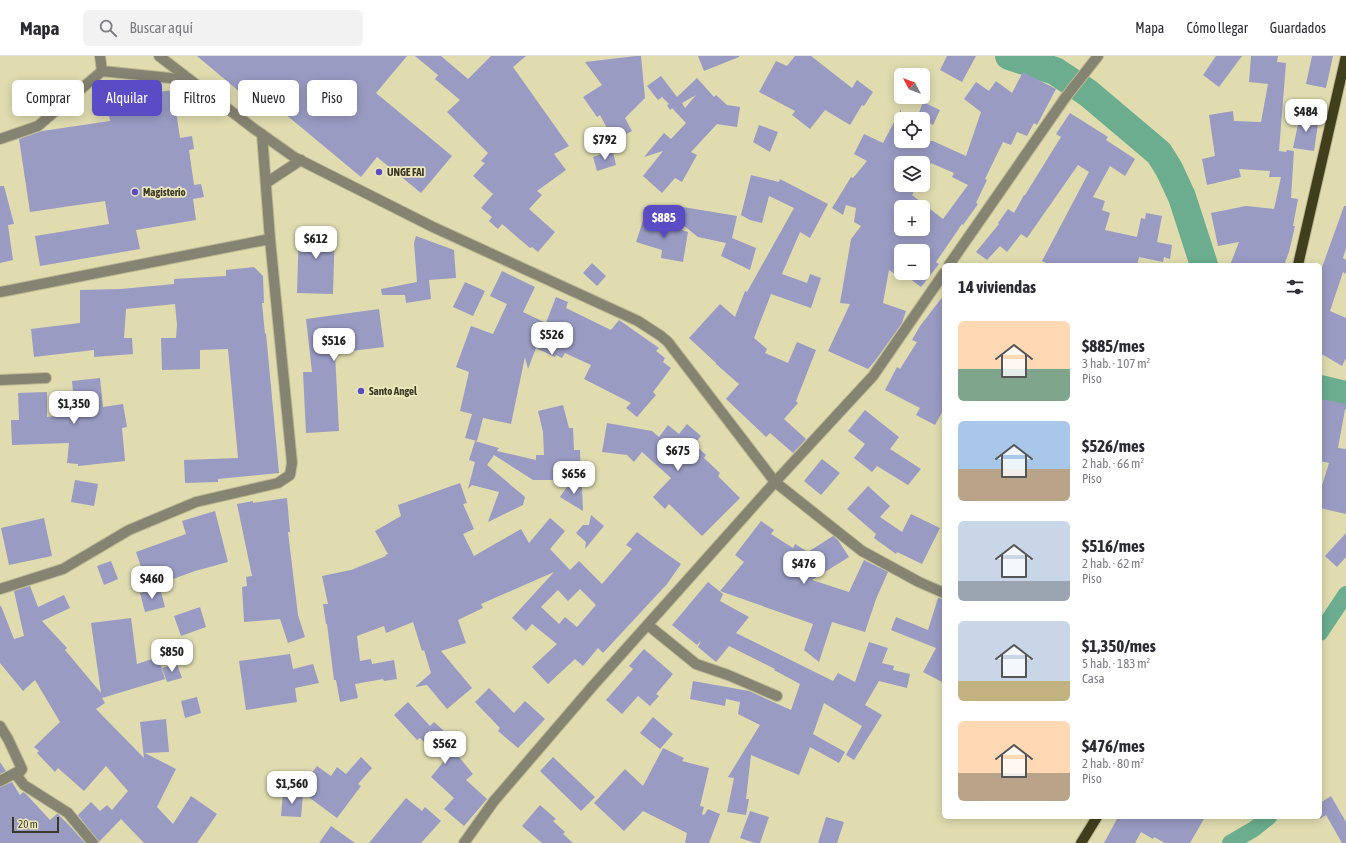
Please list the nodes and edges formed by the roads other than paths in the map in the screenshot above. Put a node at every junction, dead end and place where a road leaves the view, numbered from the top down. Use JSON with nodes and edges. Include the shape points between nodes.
{"nodes":[{"id":1,"x":100,"y":56,"type":"edge"},
{"id":2,"x":159,"y":56,"type":"edge"},
{"id":3,"x":1098,"y":56,"type":"edge"},
{"id":4,"x":1346,"y":56,"type":"edge"},
{"id":5,"x":102,"y":71,"type":"junction"},
{"id":6,"x":177,"y":80,"type":"edge"},
{"id":7,"x":190,"y":80,"type":"edge"},
{"id":8,"x":230,"y":110,"type":"edge"},
{"id":9,"x":262,"y":134,"type":"junction"},
{"id":10,"x":0,"y":139,"type":"edge"},
{"id":11,"x":301,"y":160,"type":"junction"},
{"id":12,"x":266,"y":183,"type":"junction"},
{"id":13,"x":270,"y":240,"type":"junction"},
{"id":14,"x":950,"y":263,"type":"edge"},
{"id":15,"x":1298,"y":263,"type":"edge"},
{"id":16,"x":942,"y":276,"type":"edge"},
{"id":17,"x":0,"y":292,"type":"edge"},
{"id":18,"x":46,"y":378,"type":"dead end"},
{"id":19,"x":0,"y":380,"type":"edge"},
{"id":20,"x":775,"y":482,"type":"junction"},
{"id":21,"x":0,"y":589,"type":"edge"},
{"id":22,"x":942,"y":592,"type":"edge"},
{"id":23,"x":648,"y":624,"type":"junction"},
{"id":24,"x":777,"y":696,"type":"dead end"},
{"id":25,"x":0,"y":726,"type":"edge"},
{"id":26,"x":22,"y":769,"type":"junction"},
{"id":27,"x":0,"y":781,"type":"edge"},
{"id":28,"x":1096,"y":819,"type":"edge"},
{"id":29,"x":93,"y":843,"type":"edge"},
{"id":30,"x":464,"y":843,"type":"edge"},
{"id":31,"x":1081,"y":843,"type":"edge"}],
"edges":[{"from":1,"to":5,"type":"street"},
{"from":2,"to":7,"type":"street"},
{"from":3,"to":14,"type":"street","via":[[1065,98]]},
{"from":4,"to":15,"type":"main road"},
{"from":5,"to":6,"type":"street"},
{"from":5,"to":10,"type":"street","via":[[38,126]]},
{"from":8,"to":9,"type":"street"},
{"from":9,"to":11,"type":"street"},
{"from":9,"to":12,"type":"street"},
{"from":11,"to":12,"type":"street"},
{"from":11,"to":20,"type":"street","via":[[433,227],[638,321],[661,336]]},
{"from":12,"to":13,"type":"street"},
{"from":13,"to":17,"type":"street"},
{"from":13,"to":21,"type":"street","via":[[292,463],[290,475],[278,483],[196,502],[129,530],[63,569]]},
{"from":16,"to":20,"type":"street","via":[[873,376]]},
{"from":18,"to":19,"type":"street"},
{"from":20,"to":22,"type":"street","via":[[862,551]]},
{"from":20,"to":23,"type":"street"},
{"from":23,"to":24,"type":"street","via":[[696,664]]},
{"from":23,"to":30,"type":"street","via":[[494,801]]},
{"from":25,"to":26,"type":"street"},
{"from":26,"to":27,"type":"street"},
{"from":26,"to":29,"type":"street","via":[[17,776],[24,785],[68,813]]},
{"from":28,"to":31,"type":"main road"}]}
